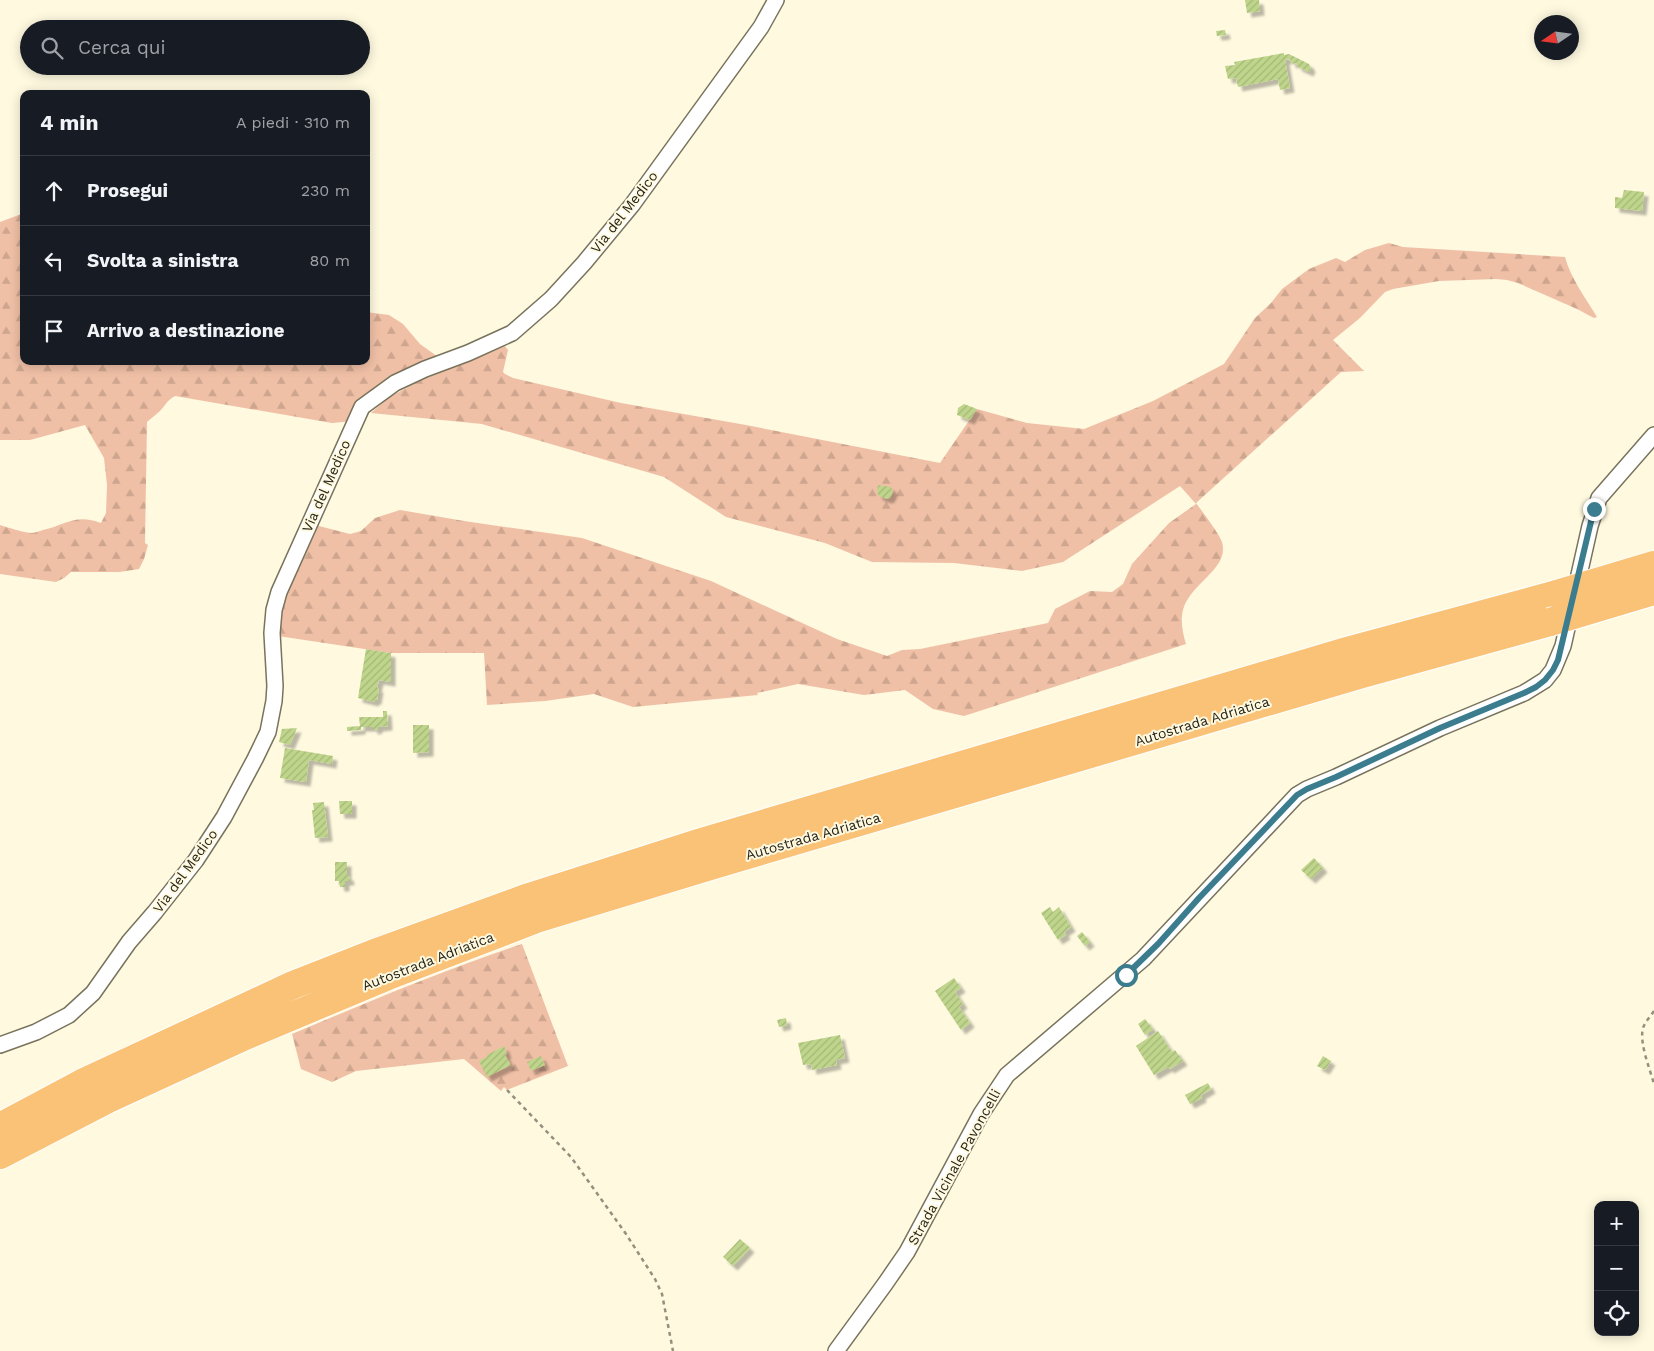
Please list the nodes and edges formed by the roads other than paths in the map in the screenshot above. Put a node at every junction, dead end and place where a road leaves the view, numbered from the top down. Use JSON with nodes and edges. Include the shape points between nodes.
{"nodes":[{"id":1,"x":776,"y":0,"type":"edge"},
{"id":2,"x":1654,"y":435,"type":"edge"},
{"id":3,"x":1654,"y":564,"type":"edge"},
{"id":4,"x":1654,"y":591,"type":"edge"},
{"id":5,"x":0,"y":1045,"type":"edge"},
{"id":6,"x":0,"y":1127,"type":"edge"},
{"id":7,"x":0,"y":1155,"type":"edge"},
{"id":8,"x":836,"y":1351,"type":"edge"}],
"edges":[{"from":1,"to":5,"type":"street","name":"Via del Medico","via":[[761,27],[632,205],[551,299],[512,333],[425,368],[395,383],[362,406],[279,592],[272,633],[275,686],[268,732],[224,817],[196,860],[129,942],[93,993],[69,1015]]},
{"from":2,"to":8,"type":"street","name":"Strada Vicinale Pavoncelli","via":[[1599,498],[1563,646],[1545,680],[1524,693],[1307,789],[1288,803],[1143,959],[1006,1075],[981,1114],[910,1246]]},
{"from":3,"to":6,"type":"highway","name":"Autostrada Adriatica","bridge":true,"via":[[698,843],[529,897],[293,985],[82,1083]]},
{"from":4,"to":7,"type":"highway","name":"Autostrada Adriatica","bridge":true,"via":[[1362,674],[539,918],[245,1036],[108,1099]]}]}
